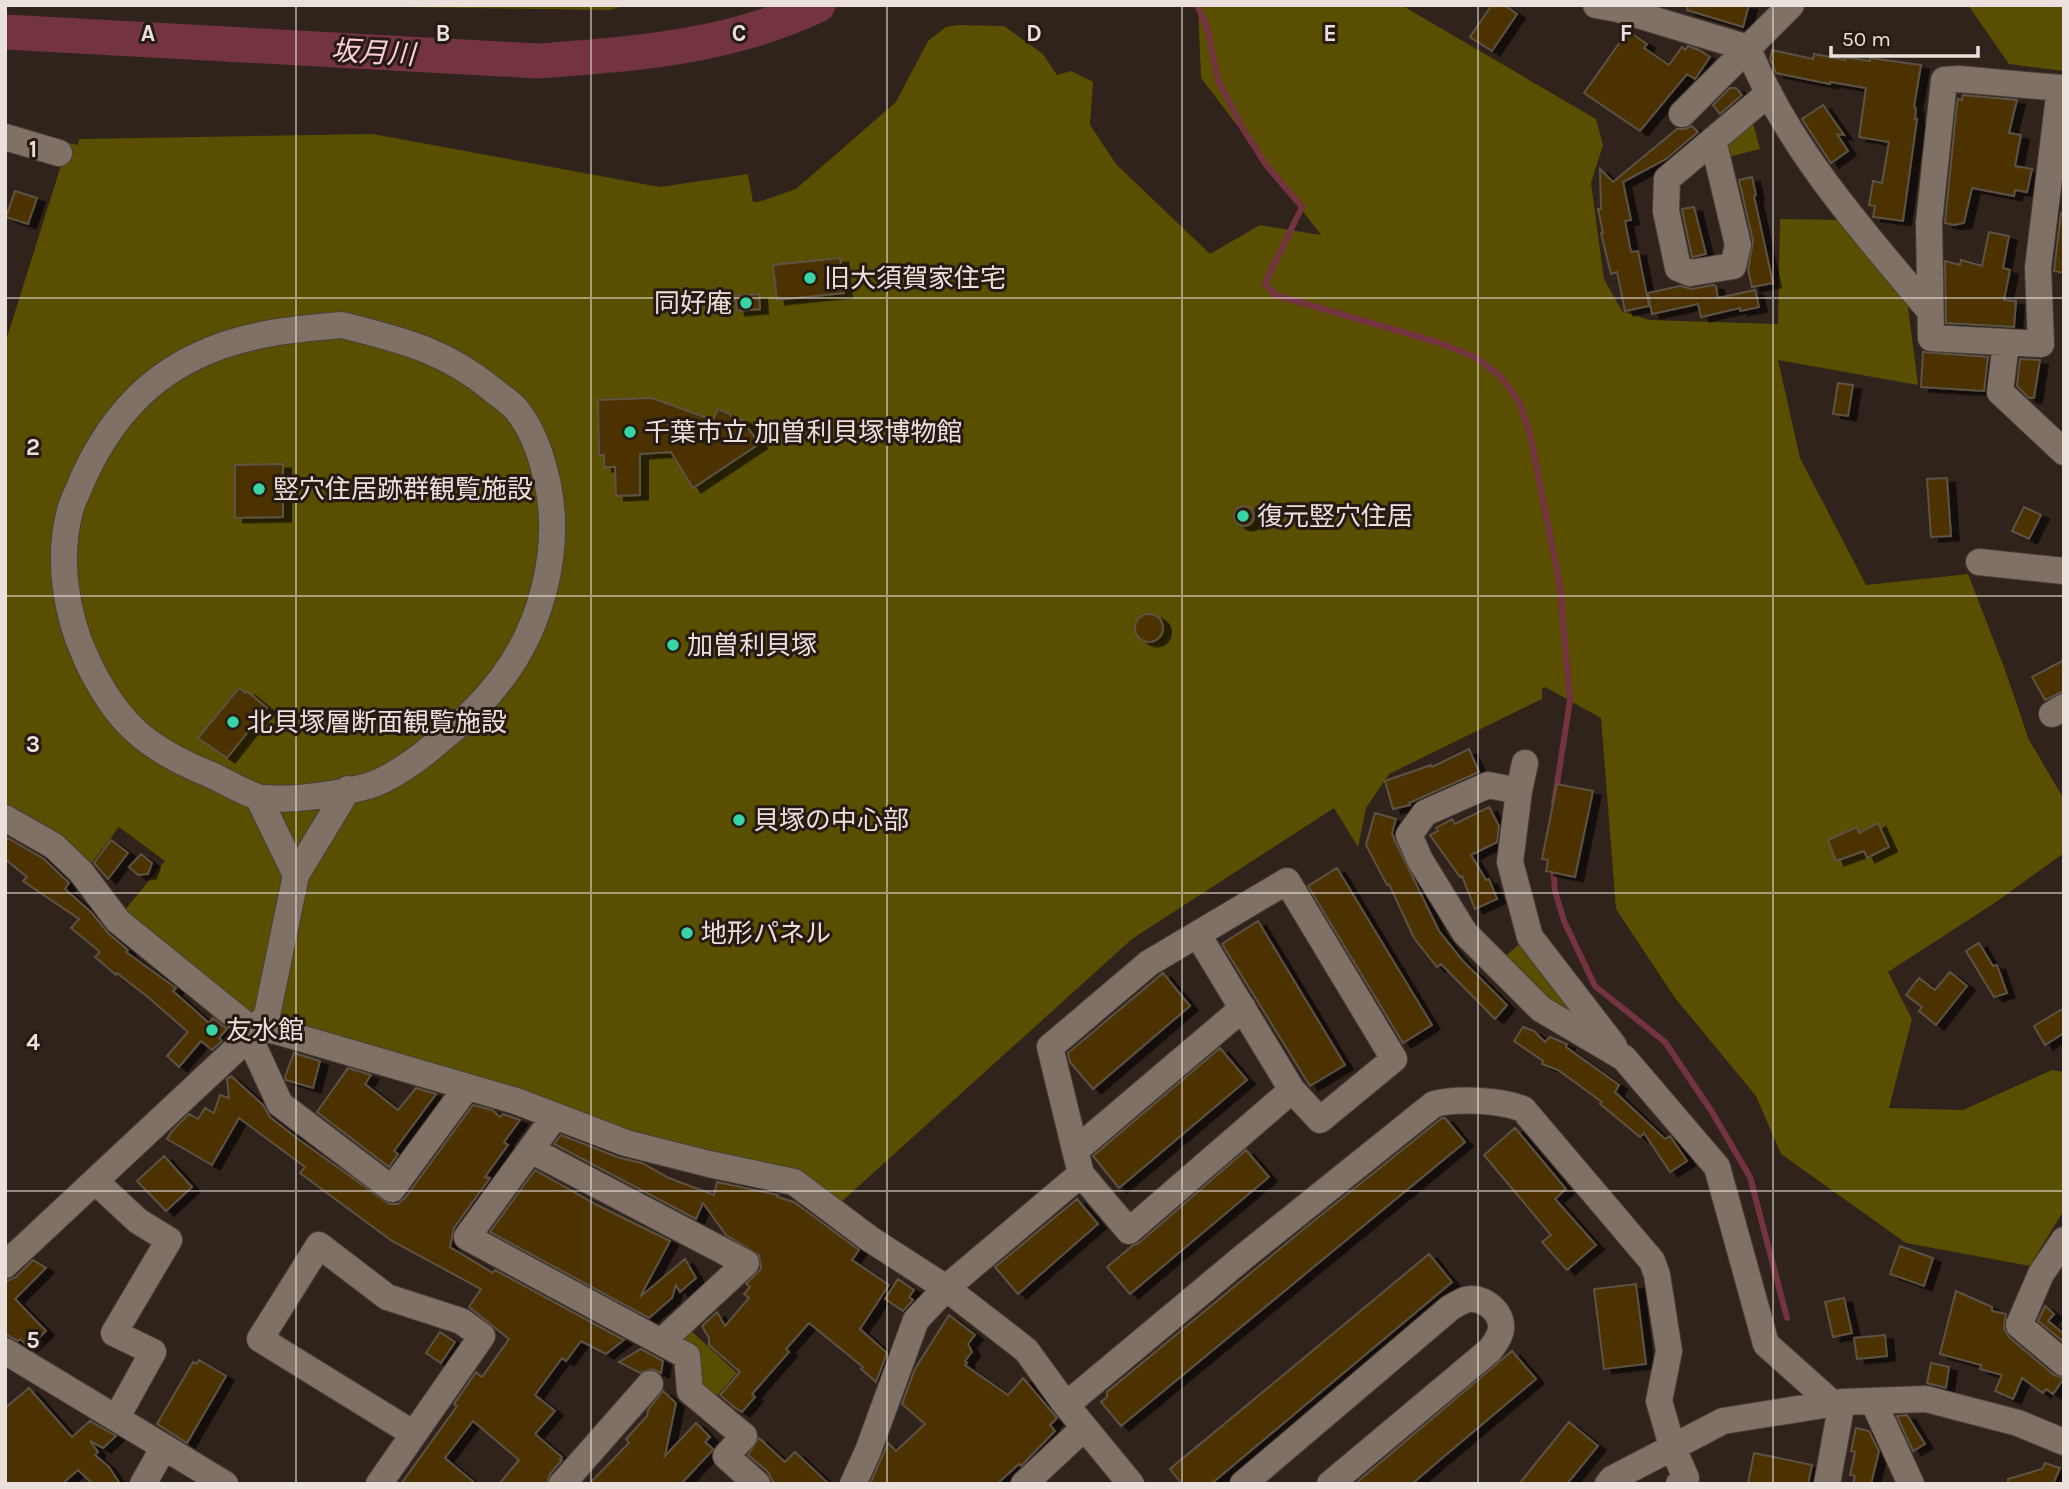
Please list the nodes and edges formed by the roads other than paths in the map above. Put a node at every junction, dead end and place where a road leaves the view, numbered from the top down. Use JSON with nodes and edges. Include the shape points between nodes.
{"nodes":[{"id":1,"x":1602,"y":6,"type":"edge"},
{"id":2,"x":1787,"y":6,"type":"edge"},
{"id":3,"x":1674,"y":15,"type":"edge"},
{"id":4,"x":1748,"y":48,"type":"junction"},
{"id":5,"x":2062,"y":88,"type":"edge"},
{"id":6,"x":1769,"y":93,"type":"junction"},
{"id":7,"x":1682,"y":114,"type":"dead end"},
{"id":8,"x":5,"y":137,"type":"edge"},
{"id":9,"x":1713,"y":140,"type":"junction"},
{"id":10,"x":59,"y":153,"type":"dead end"},
{"id":11,"x":2056,"y":180,"type":"edge"},
{"id":12,"x":1930,"y":311,"type":"junction"},
{"id":13,"x":2006,"y":343,"type":"junction"},
{"id":14,"x":2064,"y":452,"type":"edge"},
{"id":15,"x":1979,"y":562,"type":"dead end"},
{"id":16,"x":2064,"y":571,"type":"edge"},
{"id":17,"x":1525,"y":763,"type":"dead end"},
{"id":18,"x":348,"y":789,"type":"junction"},
{"id":19,"x":1520,"y":791,"type":"junction"},
{"id":20,"x":259,"y":799,"type":"junction"},
{"id":21,"x":5,"y":818,"type":"edge"},
{"id":22,"x":296,"y":875,"type":"junction"},
{"id":23,"x":1198,"y":935,"type":"junction"},
{"id":24,"x":1243,"y":1008,"type":"junction"},
{"id":25,"x":253,"y":1032,"type":"junction"},
{"id":26,"x":1624,"y":1058,"type":"junction"},
{"id":27,"x":467,"y":1087,"type":"junction"},
{"id":28,"x":1292,"y":1090,"type":"junction"},
{"id":29,"x":555,"y":1116,"type":"junction"},
{"id":30,"x":531,"y":1150,"type":"junction"},
{"id":31,"x":1078,"y":1162,"type":"junction"},
{"id":32,"x":95,"y":1181,"type":"junction"},
{"id":33,"x":2064,"y":1240,"type":"edge"},
{"id":34,"x":15,"y":1242,"type":"edge"},
{"id":35,"x":5,"y":1265,"type":"edge"},
{"id":36,"x":946,"y":1288,"type":"junction"},
{"id":37,"x":661,"y":1342,"type":"junction"},
{"id":38,"x":5,"y":1351,"type":"edge"},
{"id":39,"x":2064,"y":1363,"type":"edge"},
{"id":40,"x":650,"y":1384,"type":"dead end"},
{"id":41,"x":1873,"y":1401,"type":"junction"},
{"id":42,"x":1837,"y":1403,"type":"junction"},
{"id":43,"x":1066,"y":1405,"type":"junction"},
{"id":44,"x":117,"y":1417,"type":"junction"},
{"id":45,"x":1084,"y":1428,"type":"junction"},
{"id":46,"x":414,"y":1434,"type":"junction"},
{"id":47,"x":2064,"y":1442,"type":"edge"},
{"id":48,"x":1672,"y":1446,"type":"junction"},
{"id":49,"x":164,"y":1447,"type":"junction"},
{"id":50,"x":144,"y":1484,"type":"edge"},
{"id":51,"x":225,"y":1484,"type":"edge"},
{"id":52,"x":379,"y":1484,"type":"edge"},
{"id":53,"x":562,"y":1484,"type":"edge"},
{"id":54,"x":757,"y":1484,"type":"edge"},
{"id":55,"x":853,"y":1484,"type":"edge"},
{"id":56,"x":1024,"y":1484,"type":"edge"},
{"id":57,"x":1131,"y":1484,"type":"edge"},
{"id":58,"x":1243,"y":1484,"type":"edge"},
{"id":59,"x":1330,"y":1484,"type":"edge"},
{"id":60,"x":1608,"y":1484,"type":"edge"},
{"id":61,"x":1679,"y":1484,"type":"edge"},
{"id":62,"x":1827,"y":1484,"type":"edge"},
{"id":63,"x":1911,"y":1484,"type":"edge"}],
"edges":[{"from":1,"to":3,"type":"street"},
{"from":2,"to":4,"type":"street"},
{"from":3,"to":4,"type":"street"},
{"from":4,"to":6,"type":"street"},
{"from":4,"to":7,"type":"street"},
{"from":5,"to":11,"type":"street"},
{"from":5,"to":12,"type":"street","via":[[1944,80],[1929,222]]},
{"from":6,"to":9,"type":"street"},
{"from":6,"to":12,"type":"street","via":[[1839,202]]},
{"from":8,"to":10,"type":"street"},
{"from":9,"to":9,"type":"street","via":[[1667,178],[1666,211],[1678,268],[1690,273],[1733,266],[1738,245]]},
{"from":11,"to":13,"type":"street","via":[[2038,268],[2041,344]]},
{"from":12,"to":13,"type":"street","via":[[1931,338]]},
{"from":13,"to":14,"type":"street","via":[[2000,392]]},
{"from":15,"to":16,"type":"street"},
{"from":17,"to":19,"type":"street"},
{"from":18,"to":20,"type":"street"},
{"from":18,"to":20,"type":"street","via":[[370,785],[421,757],[454,730],[502,678],[524,642],[551,564],[553,509],[541,451],[516,409],[454,360],[342,326],[291,329],[195,356],[132,400],[103,439],[69,510],[65,553],[70,617],[101,688],[121,718],[151,746]]},
{"from":18,"to":22,"type":"street"},
{"from":19,"to":26,"type":"street","via":[[1510,862],[1530,937]]},
{"from":19,"to":26,"type":"street","via":[[1488,785],[1424,813],[1409,835],[1465,933],[1541,1009]]},
{"from":20,"to":22,"type":"street"},
{"from":21,"to":25,"type":"street","via":[[54,846],[81,872],[118,921]]},
{"from":22,"to":25,"type":"street","via":[[267,1015]]},
{"from":23,"to":24,"type":"street"},
{"from":23,"to":28,"type":"street","via":[[1287,881],[1394,1059],[1320,1120]]},
{"from":23,"to":31,"type":"street","via":[[1149,963],[1050,1046]]},
{"from":24,"to":28,"type":"street"},
{"from":24,"to":31,"type":"street"},
{"from":25,"to":27,"type":"street","via":[[276,1031]]},
{"from":25,"to":27,"type":"street","via":[[281,1104],[392,1188]]},
{"from":25,"to":32,"type":"street"},
{"from":26,"to":42,"type":"street","via":[[1717,1167],[1766,1344]]},
{"from":27,"to":29,"type":"street"},
{"from":28,"to":31,"type":"street","via":[[1129,1231]]},
{"from":29,"to":30,"type":"street"},
{"from":29,"to":36,"type":"street","via":[[626,1143],[794,1182]]},
{"from":30,"to":37,"type":"street","via":[[467,1237]]},
{"from":30,"to":37,"type":"street","via":[[746,1263]]},
{"from":31,"to":36,"type":"street"},
{"from":32,"to":34,"type":"street"},
{"from":32,"to":44,"type":"street","via":[[138,1221],[169,1240],[114,1333],[152,1352]]},
{"from":33,"to":39,"type":"street","via":[[2041,1275],[2019,1325]]},
{"from":34,"to":35,"type":"street"},
{"from":36,"to":43,"type":"street","via":[[1026,1350]]},
{"from":36,"to":55,"type":"street","via":[[916,1320]]},
{"from":37,"to":54,"type":"street","via":[[687,1356],[690,1391],[744,1436],[726,1455]]},
{"from":38,"to":44,"type":"street"},
{"from":40,"to":53,"type":"street"},
{"from":41,"to":42,"type":"street"},
{"from":41,"to":47,"type":"street","via":[[1926,1399],[2018,1423]]},
{"from":41,"to":63,"type":"street"},
{"from":42,"to":48,"type":"street","via":[[1723,1421]]},
{"from":42,"to":62,"type":"street"},
{"from":43,"to":45,"type":"street"},
{"from":43,"to":48,"type":"street","via":[[1434,1104],[1448,1100],[1509,1104],[1523,1109],[1651,1261],[1669,1351],[1659,1401]]},
{"from":44,"to":49,"type":"street"},
{"from":45,"to":56,"type":"street"},
{"from":45,"to":57,"type":"street"},
{"from":46,"to":46,"type":"street","via":[[482,1336],[461,1321],[387,1297],[319,1245],[260,1339]]},
{"from":46,"to":52,"type":"street"},
{"from":48,"to":60,"type":"street"},
{"from":48,"to":61,"type":"street","via":[[1686,1478]]},
{"from":49,"to":50,"type":"street"},
{"from":49,"to":51,"type":"street"},
{"from":58,"to":59,"type":"street","via":[[1450,1308],[1467,1299],[1495,1309],[1502,1324],[1490,1350]]}]}
